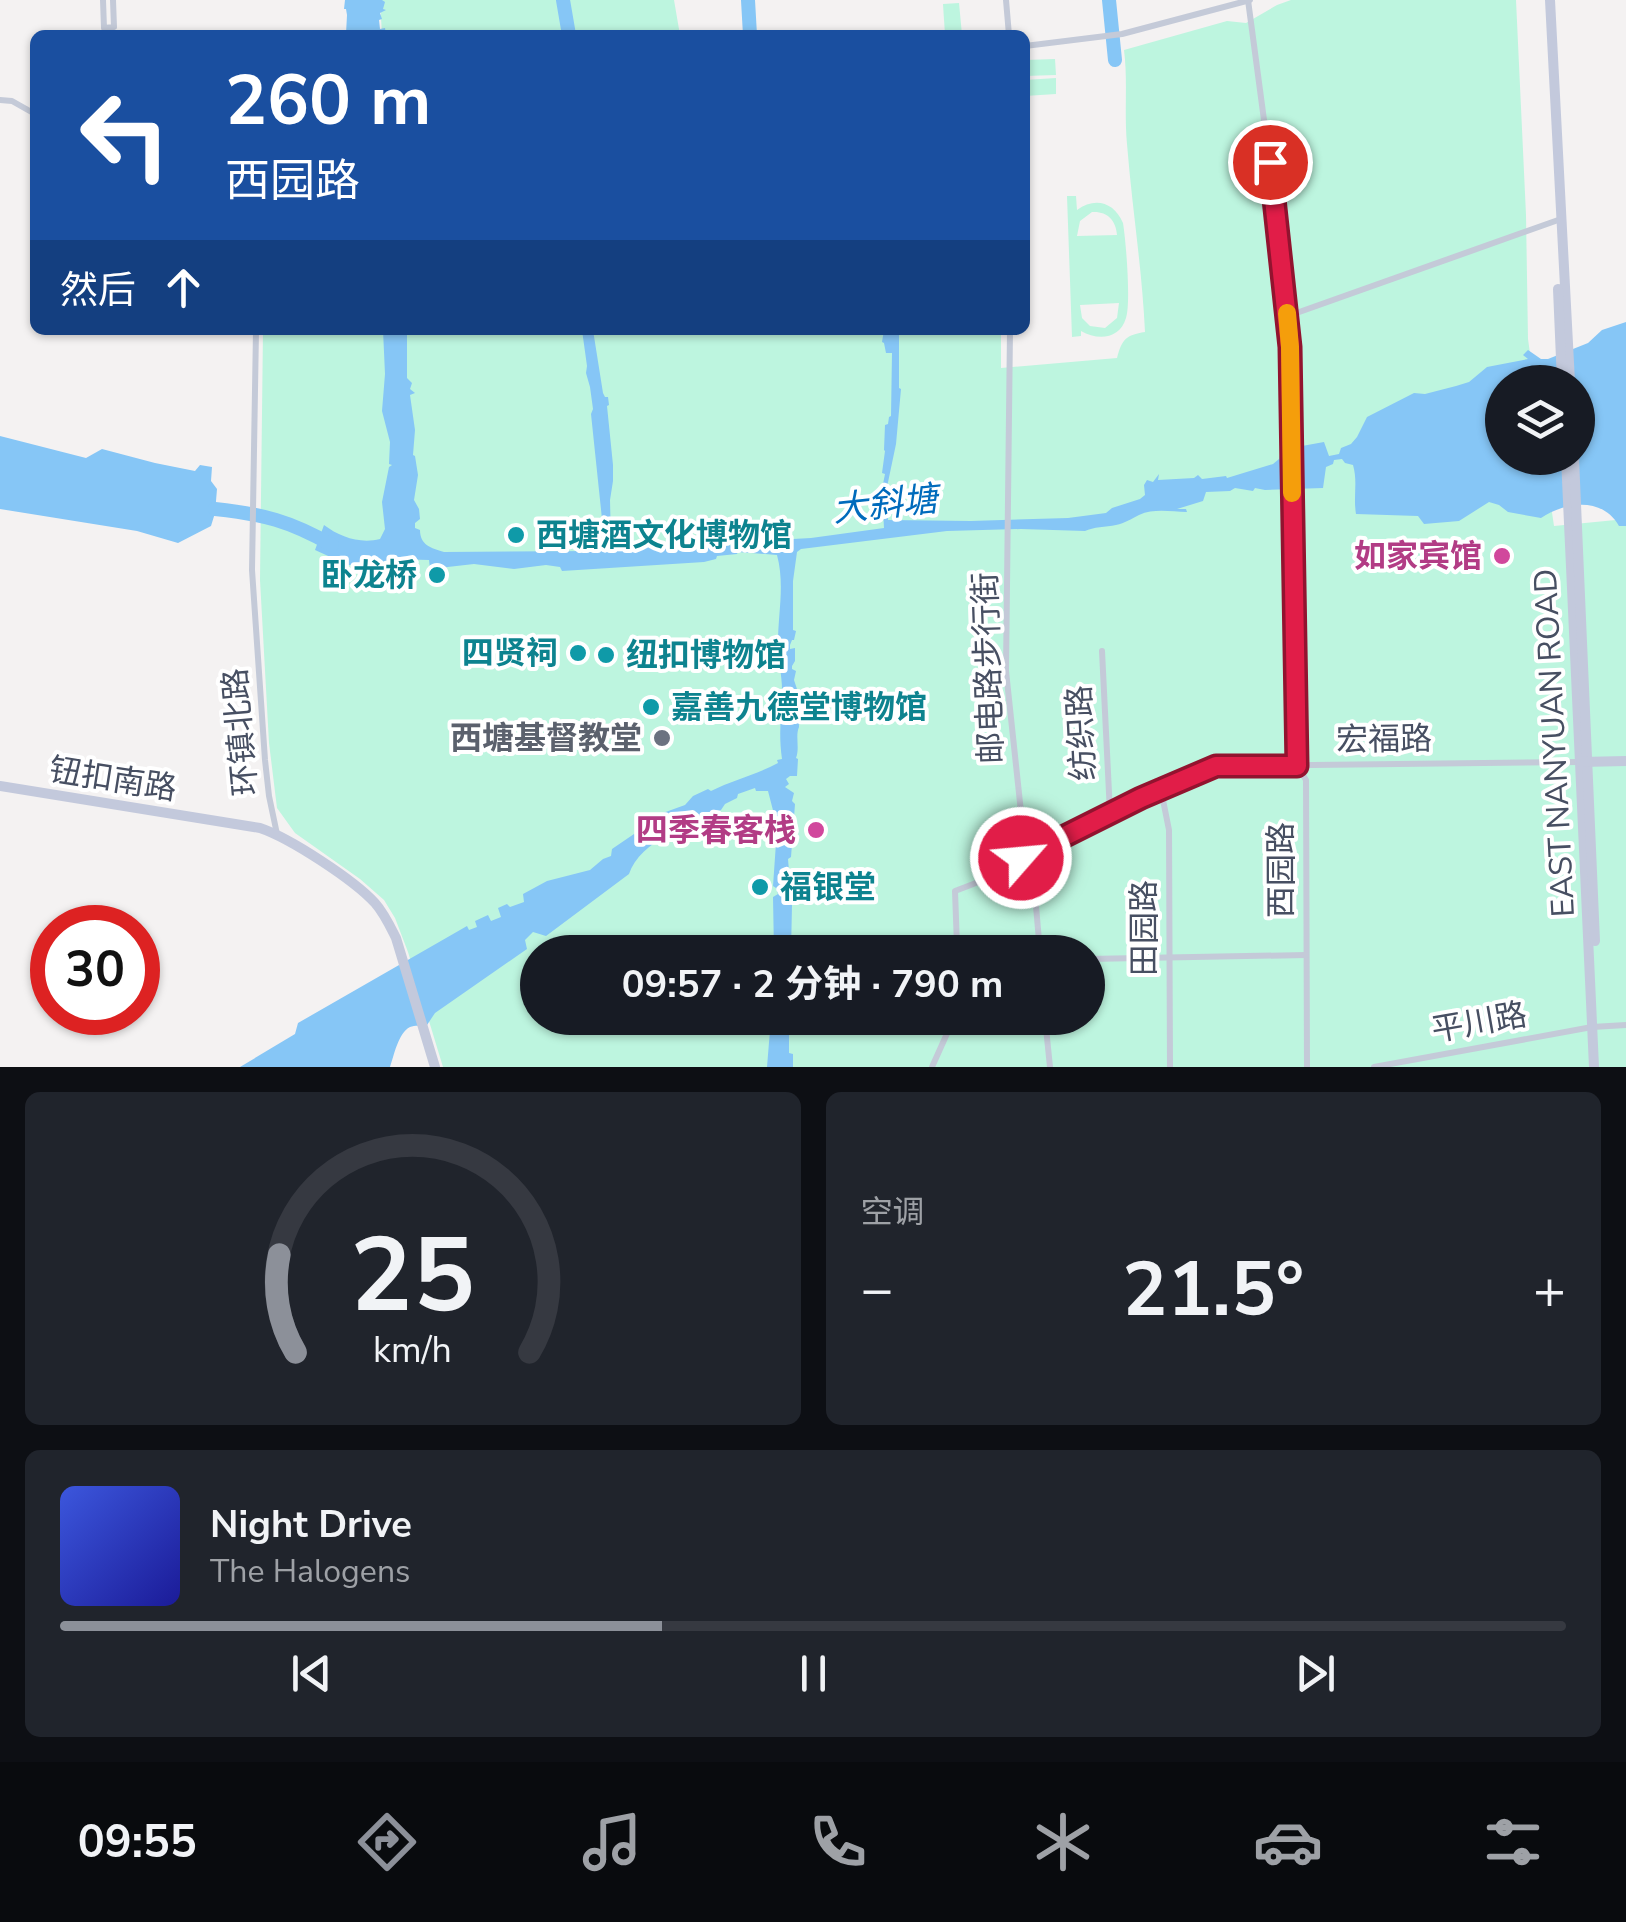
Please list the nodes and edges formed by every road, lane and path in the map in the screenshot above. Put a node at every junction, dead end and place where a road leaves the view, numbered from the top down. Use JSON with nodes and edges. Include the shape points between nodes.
{"nodes":[{"id":1,"x":103,"y":0,"type":"edge"},
{"id":2,"x":113,"y":0,"type":"edge"},
{"id":3,"x":1006,"y":0,"type":"edge"},
{"id":4,"x":1249,"y":0,"type":"edge"},
{"id":5,"x":1547,"y":0,"type":"edge"},
{"id":6,"x":1009,"y":30,"type":"edge"},
{"id":7,"x":1030,"y":45,"type":"edge"},
{"id":8,"x":0,"y":100,"type":"edge"},
{"id":9,"x":30,"y":111,"type":"edge"},
{"id":10,"x":1558,"y":220,"type":"junction"},
{"id":11,"x":1288,"y":316,"type":"junction"},
{"id":12,"x":256,"y":335,"type":"edge"},
{"id":13,"x":1010,"y":335,"type":"edge"},
{"id":14,"x":1565,"y":365,"type":"edge"},
{"id":15,"x":1567,"y":475,"type":"edge"},
{"id":16,"x":1574,"y":475,"type":"edge"},
{"id":17,"x":890,"y":503,"type":"dead end"},
{"id":18,"x":878,"y":504,"type":"dead end"},
{"id":19,"x":1576,"y":580,"type":"junction"},
{"id":20,"x":1102,"y":651,"type":"dead end"},
{"id":21,"x":1626,"y":761,"type":"edge"},
{"id":22,"x":1584,"y":762,"type":"junction"},
{"id":23,"x":1297,"y":766,"type":"junction"},
{"id":24,"x":0,"y":786,"type":"edge"},
{"id":25,"x":1160,"y":790,"type":"junction"},
{"id":26,"x":1110,"y":813,"type":"junction"},
{"id":27,"x":277,"y":834,"type":"junction"},
{"id":28,"x":1040,"y":844,"type":"junction"},
{"id":29,"x":957,"y":935,"type":"edge"},
{"id":30,"x":1039,"y":935,"type":"edge"},
{"id":31,"x":1307,"y":955,"type":"junction"},
{"id":32,"x":1169,"y":957,"type":"junction"},
{"id":33,"x":1105,"y":959,"type":"edge"},
{"id":34,"x":1626,"y":1025,"type":"edge"},
{"id":35,"x":1596,"y":1027,"type":"junction"},
{"id":36,"x":946,"y":1035,"type":"edge"},
{"id":37,"x":1047,"y":1035,"type":"edge"},
{"id":38,"x":435,"y":1067,"type":"edge"},
{"id":39,"x":932,"y":1067,"type":"edge"},
{"id":40,"x":1050,"y":1067,"type":"edge"},
{"id":41,"x":1170,"y":1067,"type":"edge"},
{"id":42,"x":1308,"y":1067,"type":"edge"},
{"id":43,"x":1374,"y":1067,"type":"edge"},
{"id":44,"x":1597,"y":1067,"type":"edge"}],
"edges":[{"from":1,"to":2,"type":"street","via":[[104,28],[114,27]]},
{"from":3,"to":6,"type":"street"},
{"from":4,"to":7,"type":"street","via":[[1122,34]]},
{"from":4,"to":11,"type":"street","name":"西园路"},
{"from":5,"to":10,"type":"main road"},
{"from":8,"to":9,"type":"street"},
{"from":10,"to":11,"type":"street"},
{"from":10,"to":14,"type":"main road"},
{"from":11,"to":23,"type":"street","name":"西园路"},
{"from":12,"to":27,"type":"street","name":"环镇北路","via":[[252,570]]},
{"from":13,"to":28,"type":"street","name":"邮电路步行街","via":[[1006,671],[1023,832]]},
{"from":15,"to":19,"type":"main road","name":"EAST NANYUAN ROAD"},
{"from":16,"to":19,"type":"main road","name":"EAST NANYUAN ROAD"},
{"from":17,"to":18,"type":"street"},
{"from":19,"to":22,"type":"main road","name":"EAST NANYUAN ROAD"},
{"from":20,"to":26,"type":"street","name":"纺织路"},
{"from":21,"to":22,"type":"main road","name":"宏福路"},
{"from":22,"to":23,"type":"street","name":"宏福路"},
{"from":22,"to":35,"type":"main road","name":"EAST NANYUAN ROAD"},
{"from":23,"to":25,"type":"street","name":"宏福路","via":[[1216,766]]},
{"from":23,"to":31,"type":"street","name":"西园路","via":[[1306,780]]},
{"from":24,"to":27,"type":"main road","name":"钮扣南路"},
{"from":25,"to":26,"type":"street","name":"宏福路"},
{"from":25,"to":32,"type":"street","name":"田园路","via":[[1168,830]]},
{"from":26,"to":28,"type":"street","name":"宏福路"},
{"from":27,"to":38,"type":"main road","name":"环镇北路","via":[[379,908],[396,938]]},
{"from":28,"to":29,"type":"street","name":"宏福路","via":[[1002,873],[955,892]]},
{"from":28,"to":30,"type":"street","via":[[1034,883]]},
{"from":31,"to":32,"type":"street"},
{"from":31,"to":42,"type":"street","name":"西园路"},
{"from":32,"to":33,"type":"street"},
{"from":32,"to":41,"type":"street","name":"田园路"},
{"from":34,"to":35,"type":"street","name":"平川路"},
{"from":35,"to":43,"type":"street","name":"平川路"},
{"from":35,"to":44,"type":"main road","name":"EAST NANYUAN ROAD"},
{"from":36,"to":39,"type":"street"},
{"from":37,"to":40,"type":"street"}]}
